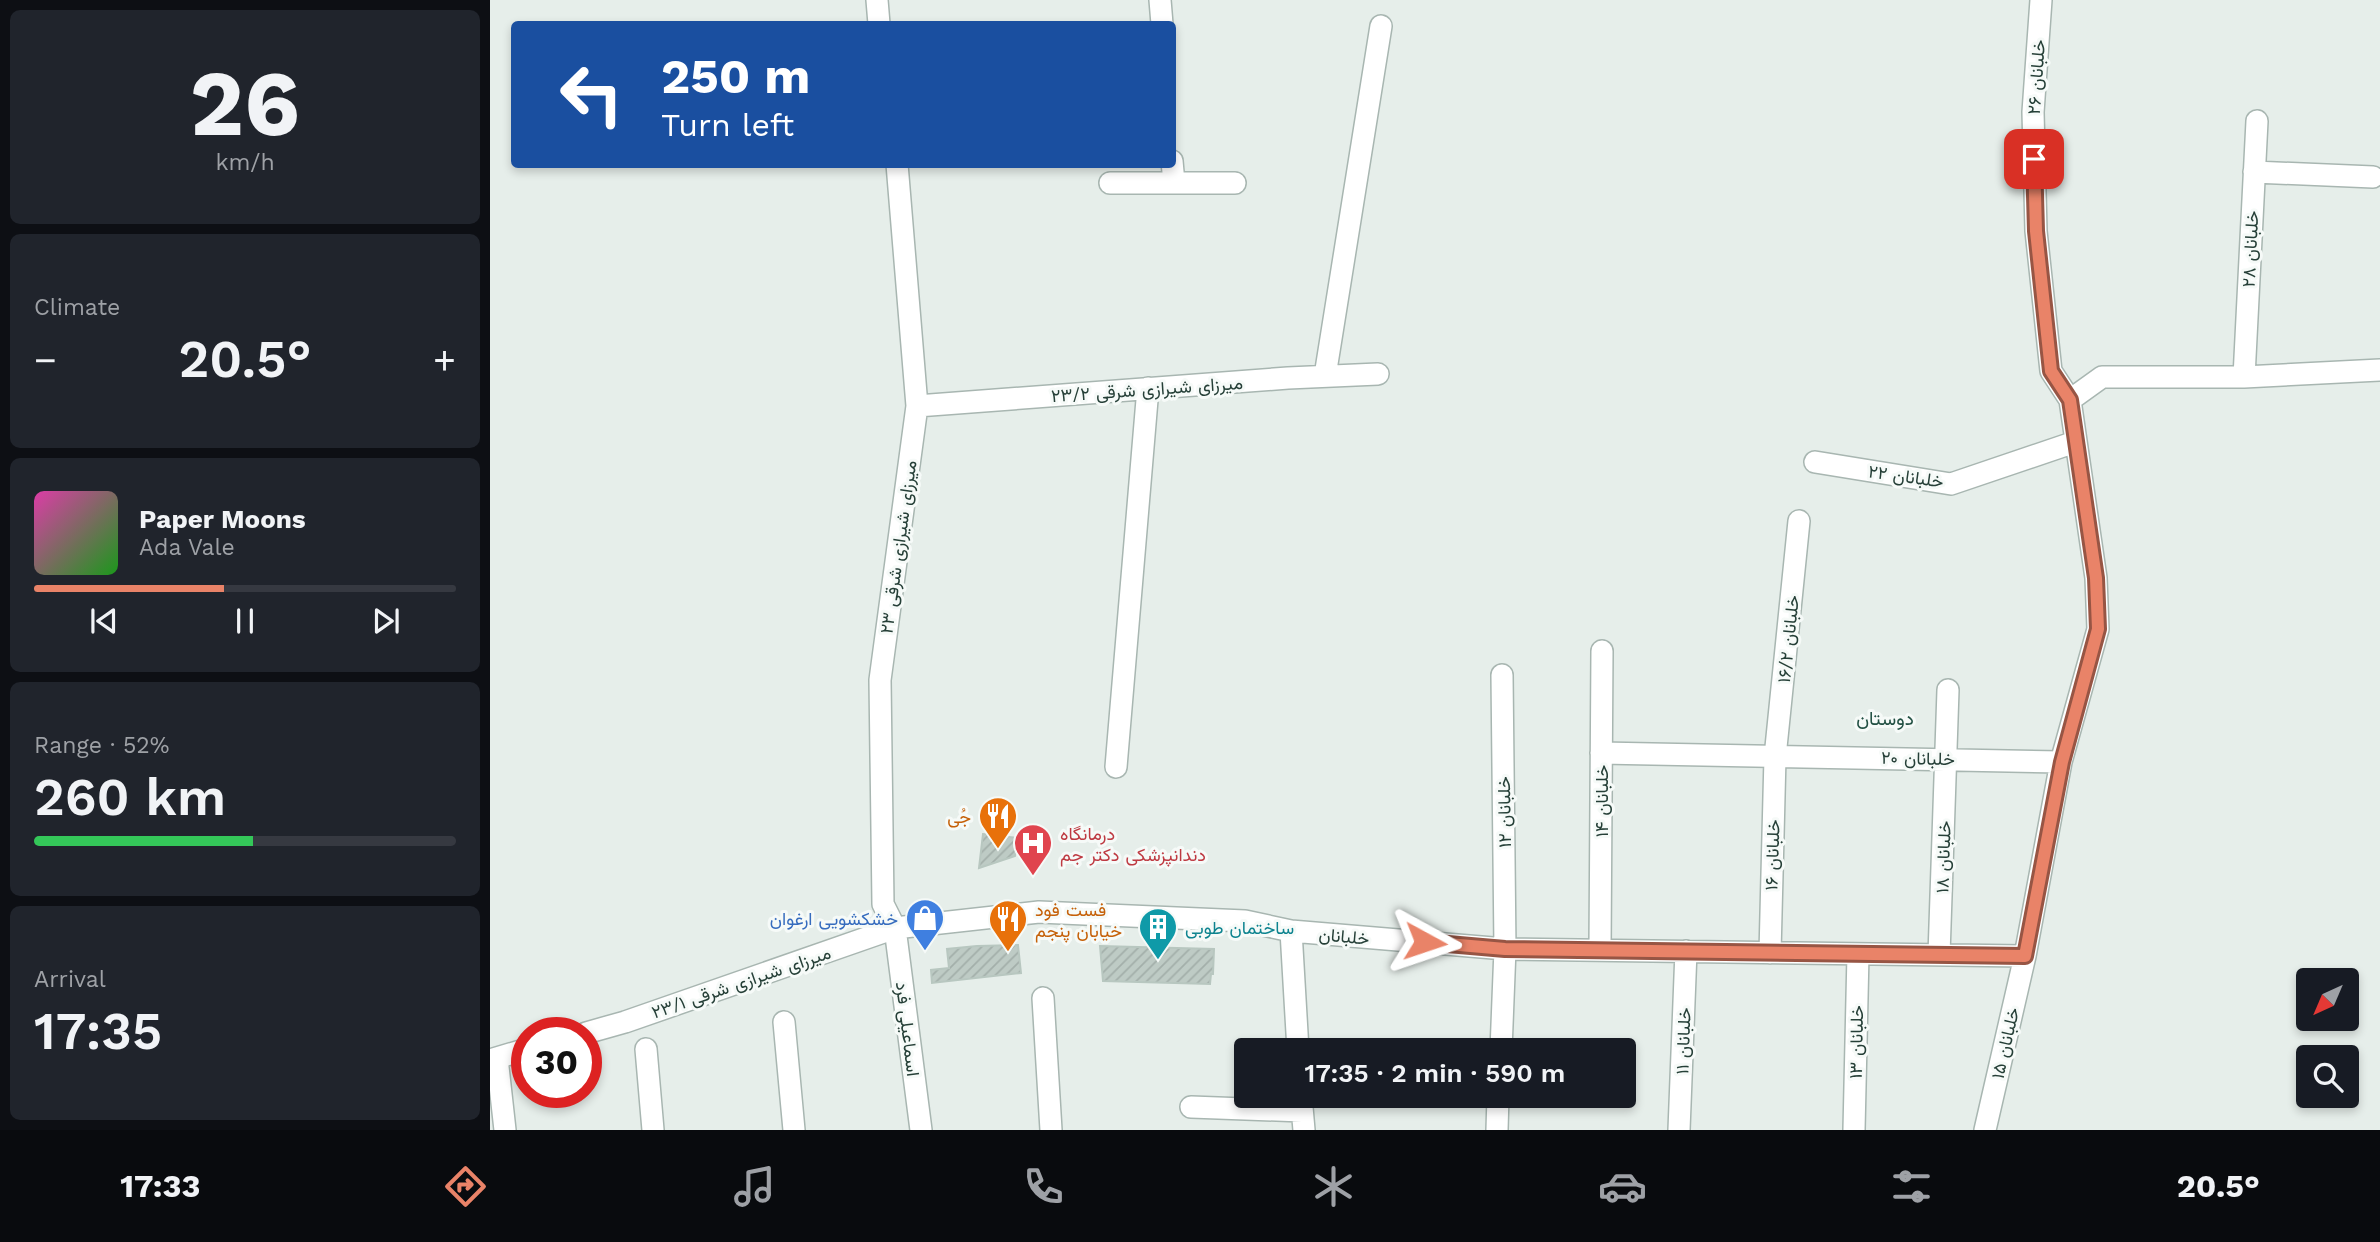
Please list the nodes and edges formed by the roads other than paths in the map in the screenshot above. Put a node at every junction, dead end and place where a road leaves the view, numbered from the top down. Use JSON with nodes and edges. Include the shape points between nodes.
{"nodes":[{"id":1,"x":877,"y":0,"type":"edge"},
{"id":2,"x":1160,"y":0,"type":"edge"},
{"id":3,"x":2041,"y":0,"type":"edge"},
{"id":4,"x":879,"y":21,"type":"edge"},
{"id":5,"x":1162,"y":21,"type":"edge"},
{"id":6,"x":1381,"y":26,"type":"dead end"},
{"id":7,"x":2257,"y":121,"type":"dead end"},
{"id":8,"x":897,"y":168,"type":"edge"},
{"id":9,"x":1173,"y":168,"type":"edge"},
{"id":10,"x":2254,"y":172,"type":"junction"},
{"id":11,"x":2373,"y":177,"type":"dead end"},
{"id":12,"x":1110,"y":183,"type":"dead end"},
{"id":13,"x":1174,"y":183,"type":"junction"},
{"id":14,"x":1235,"y":183,"type":"dead end"},
{"id":15,"x":2380,"y":370,"type":"edge"},
{"id":16,"x":1378,"y":374,"type":"dead end"},
{"id":17,"x":1325,"y":376,"type":"junction"},
{"id":18,"x":2244,"y":377,"type":"junction"},
{"id":19,"x":1148,"y":388,"type":"junction"},
{"id":20,"x":2070,"y":400,"type":"junction"},
{"id":21,"x":917,"y":406,"type":"junction"},
{"id":22,"x":2075,"y":442,"type":"junction"},
{"id":23,"x":1815,"y":463,"type":"dead end"},
{"id":24,"x":1799,"y":521,"type":"dead end"},
{"id":25,"x":1602,"y":651,"type":"dead end"},
{"id":26,"x":1502,"y":675,"type":"dead end"},
{"id":27,"x":1948,"y":690,"type":"dead end"},
{"id":28,"x":1601,"y":753,"type":"junction"},
{"id":29,"x":1775,"y":757,"type":"junction"},
{"id":30,"x":1947,"y":758,"type":"junction"},
{"id":31,"x":2062,"y":762,"type":"junction"},
{"id":32,"x":1116,"y":767,"type":"dead end"},
{"id":33,"x":895,"y":928,"type":"junction"},
{"id":34,"x":1292,"y":931,"type":"junction"},
{"id":35,"x":1505,"y":949,"type":"junction"},
{"id":36,"x":1600,"y":950,"type":"junction"},
{"id":37,"x":1686,"y":951,"type":"junction"},
{"id":38,"x":1770,"y":953,"type":"junction"},
{"id":39,"x":1858,"y":954,"type":"junction"},
{"id":40,"x":1939,"y":955,"type":"junction"},
{"id":41,"x":2025,"y":956,"type":"junction"},
{"id":42,"x":1043,"y":998,"type":"dead end"},
{"id":43,"x":784,"y":1022,"type":"dead end"},
{"id":44,"x":602,"y":1028,"type":"edge"},
{"id":45,"x":1297,"y":1038,"type":"edge"},
{"id":46,"x":1501,"y":1038,"type":"edge"},
{"id":47,"x":646,"y":1049,"type":"dead end"},
{"id":48,"x":511,"y":1054,"type":"edge"},
{"id":49,"x":493,"y":1059,"type":"edge"},
{"id":50,"x":1191,"y":1107,"type":"dead end"},
{"id":51,"x":1498,"y":1108,"type":"edge"},
{"id":52,"x":1302,"y":1112,"type":"edge"},
{"id":53,"x":505,"y":1130,"type":"edge"},
{"id":54,"x":653,"y":1130,"type":"edge"},
{"id":55,"x":794,"y":1130,"type":"edge"},
{"id":56,"x":921,"y":1130,"type":"edge"},
{"id":57,"x":1051,"y":1130,"type":"edge"},
{"id":58,"x":1497,"y":1130,"type":"edge"},
{"id":59,"x":1679,"y":1130,"type":"edge"},
{"id":60,"x":1854,"y":1130,"type":"edge"},
{"id":61,"x":1985,"y":1130,"type":"edge"}],
"edges":[{"from":1,"to":4,"type":"street"},
{"from":2,"to":5,"type":"street"},
{"from":3,"to":20,"type":"street","name":"۲۶ خلبانان","via":[[2033,112],[2036,231],[2051,371]]},
{"from":6,"to":17,"type":"street"},
{"from":7,"to":10,"type":"street","name":"۲۸ خلبانان"},
{"from":8,"to":21,"type":"street","name":"۲۳ میرزای شیرازی شرقی"},
{"from":9,"to":13,"type":"street"},
{"from":10,"to":11,"type":"street"},
{"from":10,"to":18,"type":"street","name":"۲۸ خلبانان"},
{"from":12,"to":13,"type":"street"},
{"from":13,"to":14,"type":"street"},
{"from":15,"to":18,"type":"street"},
{"from":16,"to":17,"type":"street","name":"۲۳/۲ میرزای شیرازی شرقی"},
{"from":17,"to":19,"type":"street","name":"۲۳/۲ میرزای شیرازی شرقی"},
{"from":18,"to":20,"type":"street","via":[[2102,377]]},
{"from":19,"to":21,"type":"street","name":"۲۳/۲ میرزای شیرازی شرقی"},
{"from":19,"to":32,"type":"street"},
{"from":20,"to":22,"type":"street","name":"۱۵ خلبانان"},
{"from":21,"to":33,"type":"street","name":"۲۳ میرزای شیرازی شرقی","via":[[880,680],[883,904]]},
{"from":22,"to":23,"type":"street","name":"۲۲ خلبانان","via":[[1951,484]]},
{"from":22,"to":31,"type":"street","name":"۱۵ خلبانان","via":[[2096,578],[2098,629]]},
{"from":24,"to":29,"type":"street","name":"۱۶/۲ خلبانان"},
{"from":25,"to":28,"type":"street","name":"۱۴ خلبانان"},
{"from":26,"to":35,"type":"street","name":"۱۲ خلبانان"},
{"from":27,"to":30,"type":"street","name":"۱۸ خلبانان"},
{"from":28,"to":29,"type":"street","name":"۲۰ خلبانان"},
{"from":28,"to":36,"type":"street","name":"۱۴ خلبانان"},
{"from":29,"to":30,"type":"street","name":"۲۰ خلبانان"},
{"from":29,"to":38,"type":"street","name":"۱۶ خلبانان"},
{"from":30,"to":31,"type":"street","name":"۲۰ خلبانان"},
{"from":30,"to":40,"type":"street","name":"۱۸ خلبانان"},
{"from":31,"to":41,"type":"street","name":"۱۵ خلبانان"},
{"from":33,"to":34,"type":"street","name":"۲۳/۱ میرزای شیرازی شرقی","via":[[1039,912],[1245,921]]},
{"from":33,"to":44,"type":"street","name":"۲۳/۱ میرزای شیرازی شرقی"},
{"from":33,"to":56,"type":"street","name":"اسماعیلی فرد"},
{"from":34,"to":35,"type":"street","name":"خلبانان"},
{"from":34,"to":45,"type":"street"},
{"from":35,"to":36,"type":"street","name":"خلبانان"},
{"from":35,"to":46,"type":"street","name":"۱۲ خلبانان"},
{"from":36,"to":37,"type":"street","name":"خلبانان"},
{"from":37,"to":38,"type":"street","name":"خلبانان"},
{"from":37,"to":59,"type":"street","name":"۱۱ خلبانان"},
{"from":38,"to":39,"type":"street","name":"خلبانان"},
{"from":39,"to":40,"type":"street","name":"خلبانان"},
{"from":39,"to":60,"type":"street","name":"۱۳ خلبانان"},
{"from":40,"to":41,"type":"street","name":"خلبانان"},
{"from":41,"to":61,"type":"street","name":"۱۵ خلبانان"},
{"from":42,"to":57,"type":"street"},
{"from":43,"to":55,"type":"street"},
{"from":47,"to":54,"type":"street"},
{"from":48,"to":49,"type":"street"},
{"from":49,"to":53,"type":"street"},
{"from":50,"to":52,"type":"street"},
{"from":51,"to":58,"type":"street"}]}
